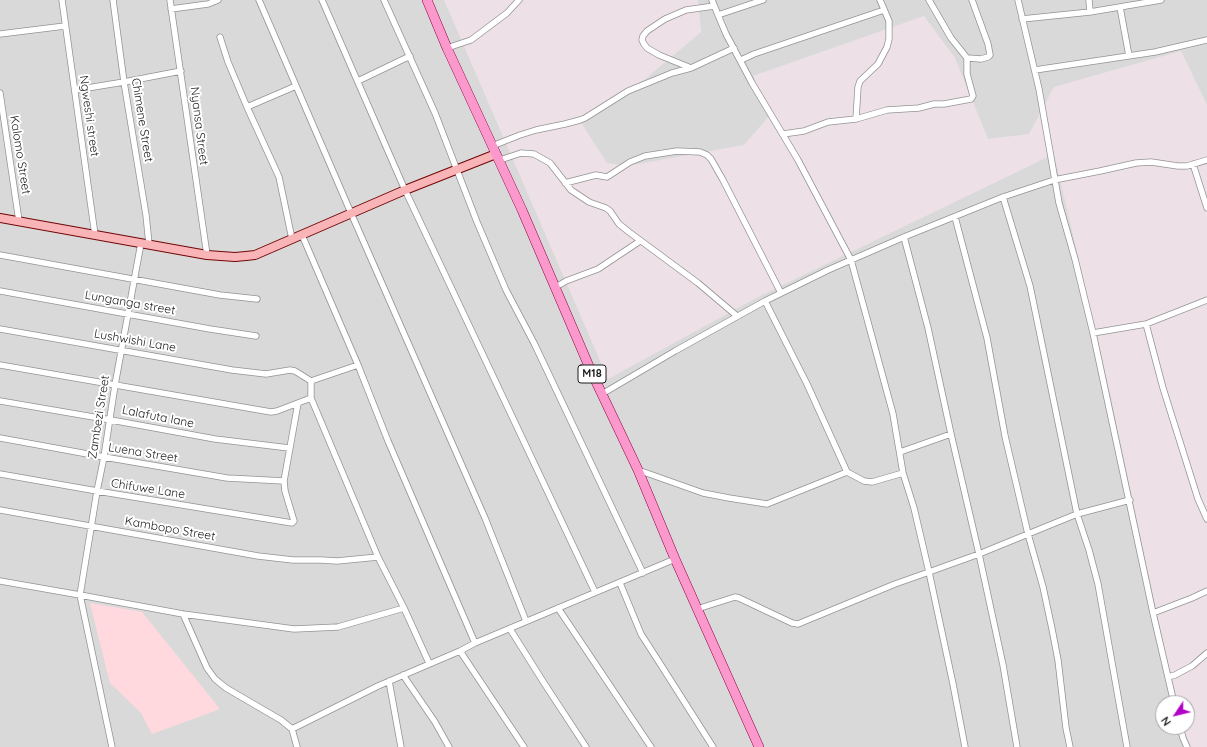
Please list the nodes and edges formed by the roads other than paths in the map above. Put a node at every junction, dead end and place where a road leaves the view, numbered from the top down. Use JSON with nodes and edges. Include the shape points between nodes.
{"nodes":[{"id":1,"x":62,"y":0,"type":"edge"},
{"id":2,"x":113,"y":0,"type":"edge"},
{"id":3,"x":170,"y":0,"type":"edge"},
{"id":4,"x":218,"y":0,"type":"edge"},
{"id":5,"x":259,"y":0,"type":"edge"},
{"id":6,"x":322,"y":0,"type":"edge"},
{"id":7,"x":384,"y":0,"type":"edge"},
{"id":8,"x":427,"y":0,"type":"edge"},
{"id":9,"x":519,"y":0,"type":"edge"},
{"id":10,"x":762,"y":0,"type":"edge"},
{"id":11,"x":880,"y":0,"type":"edge"},
{"id":12,"x":929,"y":0,"type":"edge"},
{"id":13,"x":972,"y":0,"type":"edge"},
{"id":14,"x":1018,"y":0,"type":"edge"},
{"id":15,"x":1089,"y":0,"type":"edge"},
{"id":16,"x":1161,"y":0,"type":"edge"},
{"id":17,"x":1133,"y":2,"type":"edge"},
{"id":18,"x":713,"y":3,"type":"edge"},
{"id":19,"x":1120,"y":7,"type":"junction"},
{"id":20,"x":171,"y":9,"type":"junction"},
{"id":21,"x":884,"y":10,"type":"junction"},
{"id":22,"x":1090,"y":12,"type":"junction"},
{"id":23,"x":718,"y":15,"type":"junction"},
{"id":24,"x":1022,"y":18,"type":"junction"},
{"id":25,"x":65,"y":26,"type":"junction"},
{"id":26,"x":0,"y":34,"type":"edge"},
{"id":27,"x":220,"y":37,"type":"dead end"},
{"id":28,"x":1207,"y":40,"type":"edge"},
{"id":29,"x":447,"y":48,"type":"junction"},
{"id":30,"x":734,"y":48,"type":"junction"},
{"id":31,"x":410,"y":56,"type":"junction"},
{"id":32,"x":1129,"y":56,"type":"junction"},
{"id":33,"x":967,"y":58,"type":"junction"},
{"id":34,"x":741,"y":60,"type":"junction"},
{"id":35,"x":691,"y":68,"type":"junction"},
{"id":36,"x":1035,"y":70,"type":"junction"},
{"id":37,"x":181,"y":71,"type":"junction"},
{"id":38,"x":358,"y":81,"type":"junction"},
{"id":39,"x":124,"y":82,"type":"junction"},
{"id":40,"x":296,"y":86,"type":"junction"},
{"id":41,"x":74,"y":90,"type":"junction"},
{"id":42,"x":0,"y":93,"type":"edge"},
{"id":43,"x":247,"y":106,"type":"junction"},
{"id":44,"x":856,"y":119,"type":"junction"},
{"id":45,"x":782,"y":134,"type":"junction"},
{"id":46,"x":496,"y":153,"type":"junction"},
{"id":47,"x":1207,"y":160,"type":"edge"},
{"id":48,"x":1193,"y":164,"type":"junction"},
{"id":49,"x":457,"y":168,"type":"junction"},
{"id":50,"x":1054,"y":180,"type":"junction"},
{"id":51,"x":565,"y":183,"type":"junction"},
{"id":52,"x":405,"y":190,"type":"junction"},
{"id":53,"x":1003,"y":197,"type":"junction"},
{"id":54,"x":1207,"y":208,"type":"edge"},
{"id":55,"x":351,"y":213,"type":"junction"},
{"id":56,"x":955,"y":217,"type":"junction"},
{"id":57,"x":0,"y":218,"type":"edge"},
{"id":58,"x":19,"y":221,"type":"junction"},
{"id":59,"x":95,"y":235,"type":"junction"},
{"id":60,"x":302,"y":235,"type":"junction"},
{"id":61,"x":904,"y":237,"type":"junction"},
{"id":62,"x":292,"y":239,"type":"junction"},
{"id":63,"x":640,"y":241,"type":"junction"},
{"id":64,"x":145,"y":244,"type":"junction"},
{"id":65,"x":0,"y":255,"type":"edge"},
{"id":66,"x":207,"y":255,"type":"junction"},
{"id":67,"x":852,"y":260,"type":"junction"},
{"id":68,"x":135,"y":279,"type":"junction"},
{"id":69,"x":556,"y":287,"type":"junction"},
{"id":70,"x":0,"y":291,"type":"edge"},
{"id":71,"x":780,"y":293,"type":"junction"},
{"id":72,"x":257,"y":299,"type":"dead end"},
{"id":73,"x":1207,"y":300,"type":"edge"},
{"id":74,"x":765,"y":301,"type":"junction"},
{"id":75,"x":128,"y":314,"type":"junction"},
{"id":76,"x":736,"y":316,"type":"junction"},
{"id":77,"x":1146,"y":324,"type":"junction"},
{"id":78,"x":0,"y":328,"type":"edge"},
{"id":79,"x":1093,"y":332,"type":"junction"},
{"id":80,"x":256,"y":336,"type":"dead end"},
{"id":81,"x":122,"y":350,"type":"junction"},
{"id":82,"x":0,"y":365,"type":"edge"},
{"id":83,"x":358,"y":365,"type":"junction"},
{"id":84,"x":312,"y":381,"type":"junction"},
{"id":85,"x":116,"y":385,"type":"junction"},
{"id":86,"x":602,"y":394,"type":"junction"},
{"id":87,"x":311,"y":398,"type":"junction"},
{"id":88,"x":0,"y":401,"type":"edge"},
{"id":89,"x":298,"y":403,"type":"junction"},
{"id":90,"x":111,"y":420,"type":"junction"},
{"id":91,"x":951,"y":434,"type":"junction"},
{"id":92,"x":0,"y":438,"type":"edge"},
{"id":93,"x":289,"y":448,"type":"junction"},
{"id":94,"x":900,"y":452,"type":"junction"},
{"id":95,"x":104,"y":457,"type":"junction"},
{"id":96,"x":638,"y":470,"type":"junction"},
{"id":97,"x":847,"y":472,"type":"junction"},
{"id":98,"x":903,"y":473,"type":"junction"},
{"id":99,"x":0,"y":474,"type":"edge"},
{"id":100,"x":284,"y":481,"type":"junction"},
{"id":101,"x":97,"y":492,"type":"junction"},
{"id":102,"x":1130,"y":500,"type":"junction"},
{"id":103,"x":0,"y":510,"type":"edge"},
{"id":104,"x":1077,"y":514,"type":"junction"},
{"id":105,"x":1207,"y":519,"type":"edge"},
{"id":106,"x":91,"y":526,"type":"junction"},
{"id":107,"x":1028,"y":534,"type":"junction"},
{"id":108,"x":979,"y":554,"type":"junction"},
{"id":109,"x":378,"y":557,"type":"junction"},
{"id":110,"x":675,"y":559,"type":"junction"},
{"id":111,"x":929,"y":572,"type":"junction"},
{"id":112,"x":643,"y":573,"type":"junction"},
{"id":113,"x":0,"y":581,"type":"edge"},
{"id":114,"x":620,"y":583,"type":"junction"},
{"id":115,"x":1207,"y":591,"type":"edge"},
{"id":116,"x":594,"y":592,"type":"junction"},
{"id":117,"x":80,"y":595,"type":"junction"},
{"id":118,"x":404,"y":608,"type":"junction"},
{"id":119,"x":558,"y":608,"type":"junction"},
{"id":120,"x":697,"y":609,"type":"junction"},
{"id":121,"x":1153,"y":613,"type":"junction"},
{"id":122,"x":183,"y":614,"type":"junction"},
{"id":123,"x":526,"y":621,"type":"junction"},
{"id":124,"x":510,"y":629,"type":"junction"},
{"id":125,"x":474,"y":643,"type":"junction"},
{"id":126,"x":460,"y":651,"type":"junction"},
{"id":127,"x":1207,"y":653,"type":"edge"},
{"id":128,"x":429,"y":664,"type":"junction"},
{"id":129,"x":403,"y":675,"type":"junction"},
{"id":130,"x":1168,"y":677,"type":"junction"},
{"id":131,"x":389,"y":681,"type":"junction"},
{"id":132,"x":1172,"y":695,"type":"edge"},
{"id":133,"x":292,"y":729,"type":"junction"},
{"id":134,"x":1182,"y":735,"type":"edge"},
{"id":135,"x":296,"y":746,"type":"edge"},
{"id":136,"x":112,"y":747,"type":"edge"},
{"id":137,"x":401,"y":747,"type":"edge"},
{"id":138,"x":449,"y":747,"type":"edge"},
{"id":139,"x":524,"y":747,"type":"edge"},
{"id":140,"x":586,"y":747,"type":"edge"},
{"id":141,"x":651,"y":747,"type":"edge"},
{"id":142,"x":713,"y":747,"type":"edge"},
{"id":143,"x":759,"y":747,"type":"edge"},
{"id":144,"x":964,"y":747,"type":"edge"},
{"id":145,"x":1017,"y":747,"type":"edge"},
{"id":146,"x":1070,"y":747,"type":"edge"},
{"id":147,"x":1127,"y":747,"type":"edge"},
{"id":148,"x":1187,"y":747,"type":"edge"}],
"edges":[{"from":1,"to":25,"type":"street","name":"Ngweshi street"},
{"from":2,"to":39,"type":"street","name":"Chimene Street"},
{"from":3,"to":20,"type":"street","name":"Nyansa Street"},
{"from":4,"to":20,"type":"street","via":[[208,4]]},
{"from":5,"to":40,"type":"street"},
{"from":6,"to":38,"type":"street"},
{"from":7,"to":31,"type":"street"},
{"from":8,"to":29,"type":"main road","number":"M18"},
{"from":9,"to":29,"type":"street","via":[[507,13],[471,40]]},
{"from":10,"to":23,"type":"street"},
{"from":11,"to":21,"type":"street"},
{"from":12,"to":33,"type":"street","via":[[951,38]]},
{"from":13,"to":33,"type":"street","via":[[990,55],[981,59]]},
{"from":14,"to":24,"type":"street"},
{"from":15,"to":22,"type":"street"},
{"from":16,"to":17,"type":"street"},
{"from":17,"to":19,"type":"street"},
{"from":18,"to":23,"type":"street"},
{"from":18,"to":35,"type":"street","via":[[679,12],[651,27],[643,36],[642,40],[647,48]]},
{"from":19,"to":22,"type":"street"},
{"from":19,"to":32,"type":"street"},
{"from":20,"to":37,"type":"street","name":"Nyansa Street"},
{"from":21,"to":34,"type":"street"},
{"from":21,"to":44,"type":"street","via":[[889,22],[887,47],[878,64],[860,81]]},
{"from":22,"to":24,"type":"street"},
{"from":23,"to":30,"type":"street"},
{"from":24,"to":36,"type":"street"},
{"from":25,"to":26,"type":"street"},
{"from":25,"to":41,"type":"street","name":"Ngweshi street"},
{"from":27,"to":43,"type":"street"},
{"from":28,"to":32,"type":"street"},
{"from":29,"to":46,"type":"main road","number":"M18"},
{"from":30,"to":34,"type":"street"},
{"from":30,"to":35,"type":"street"},
{"from":31,"to":38,"type":"street"},
{"from":31,"to":49,"type":"street"},
{"from":32,"to":36,"type":"street"},
{"from":33,"to":44,"type":"street","via":[[967,74],[973,96],[971,99],[919,108],[887,110]]},
{"from":34,"to":45,"type":"street"},
{"from":35,"to":46,"type":"street","via":[[628,91],[580,120],[520,135]]},
{"from":36,"to":50,"type":"street"},
{"from":37,"to":39,"type":"street"},
{"from":37,"to":66,"type":"street","name":"Nyansa Street"},
{"from":38,"to":52,"type":"street"},
{"from":39,"to":41,"type":"street"},
{"from":39,"to":64,"type":"street","name":"Chimene Street","via":[[146,215]]},
{"from":40,"to":43,"type":"street"},
{"from":40,"to":55,"type":"street"},
{"from":41,"to":59,"type":"street","name":"Ngweshi street"},
{"from":42,"to":58,"type":"street","name":"Kalomo Street"},
{"from":43,"to":62,"type":"street","via":[[279,177]]},
{"from":44,"to":45,"type":"street","via":[[828,122],[804,131]]},
{"from":45,"to":67,"type":"street"},
{"from":46,"to":49,"type":"street"},
{"from":46,"to":51,"type":"street","via":[[534,154],[550,163]]},
{"from":46,"to":69,"type":"main road","number":"M18"},
{"from":47,"to":48,"type":"street"},
{"from":48,"to":50,"type":"street","via":[[1178,166],[1144,162]]},
{"from":48,"to":54,"type":"street"},
{"from":49,"to":52,"type":"street"},
{"from":49,"to":112,"type":"street","via":[[506,290],[534,343]]},
{"from":50,"to":53,"type":"street"},
{"from":50,"to":79,"type":"street"},
{"from":51,"to":63,"type":"street","via":[[583,198],[610,211],[619,224]]},
{"from":51,"to":71,"type":"street","via":[[596,176],[607,177],[630,162],[645,156],[677,151],[700,152],[707,155],[723,180]]},
{"from":52,"to":55,"type":"street"},
{"from":52,"to":116,"type":"street"},
{"from":53,"to":56,"type":"street"},
{"from":53,"to":104,"type":"street","via":[[1030,286]]},
{"from":55,"to":60,"type":"street"},
{"from":55,"to":123,"type":"street","via":[[485,518]]},
{"from":56,"to":61,"type":"street"},
{"from":56,"to":107,"type":"street","via":[[987,338]]},
{"from":57,"to":58,"type":"street"},
{"from":58,"to":59,"type":"street"},
{"from":59,"to":64,"type":"street"},
{"from":60,"to":62,"type":"street"},
{"from":60,"to":83,"type":"street"},
{"from":61,"to":67,"type":"street"},
{"from":61,"to":91,"type":"street","via":[[928,328]]},
{"from":62,"to":66,"type":"street","via":[[255,255]]},
{"from":63,"to":69,"type":"street","via":[[598,269]]},
{"from":63,"to":76,"type":"street","via":[[698,283]]},
{"from":64,"to":66,"type":"street"},
{"from":64,"to":68,"type":"street","name":"Zambezi Street"},
{"from":65,"to":68,"type":"street"},
{"from":67,"to":71,"type":"street"},
{"from":67,"to":94,"type":"street","via":[[893,414]]},
{"from":68,"to":72,"type":"street","via":[[220,295]]},
{"from":68,"to":75,"type":"street","name":"Zambezi Street"},
{"from":69,"to":86,"type":"main road","number":"M18"},
{"from":70,"to":75,"type":"street","name":"Lunganga street"},
{"from":71,"to":74,"type":"street"},
{"from":73,"to":77,"type":"street"},
{"from":74,"to":76,"type":"street"},
{"from":74,"to":97,"type":"street"},
{"from":75,"to":80,"type":"street","name":"Lunganga street"},
{"from":75,"to":81,"type":"street","name":"Zambezi Street"},
{"from":76,"to":86,"type":"street"},
{"from":77,"to":79,"type":"street"},
{"from":77,"to":105,"type":"street","via":[[1198,500]]},
{"from":78,"to":81,"type":"street","name":"Lushwishi Lane"},
{"from":79,"to":102,"type":"street"},
{"from":81,"to":84,"type":"street","name":"Lushwishi Lane","via":[[232,370],[266,374],[290,370]]},
{"from":81,"to":85,"type":"street","name":"Zambezi Street"},
{"from":82,"to":85,"type":"street"},
{"from":83,"to":84,"type":"street"},
{"from":83,"to":125,"type":"street"},
{"from":84,"to":87,"type":"street"},
{"from":85,"to":89,"type":"street","via":[[271,412]]},
{"from":85,"to":90,"type":"street","name":"Zambezi Street"},
{"from":86,"to":96,"type":"main road","number":"M18"},
{"from":87,"to":89,"type":"street"},
{"from":87,"to":109,"type":"street"},
{"from":88,"to":90,"type":"street","name":"Lalafuta lane"},
{"from":89,"to":93,"type":"street"},
{"from":90,"to":93,"type":"street","name":"Lalafuta lane","via":[[215,439]]},
{"from":90,"to":95,"type":"street","name":"Zambezi Street"},
{"from":91,"to":94,"type":"street"},
{"from":91,"to":108,"type":"street"},
{"from":92,"to":95,"type":"street","name":"Luena Street"},
{"from":93,"to":100,"type":"street"},
{"from":94,"to":98,"type":"street"},
{"from":95,"to":100,"type":"street","name":"Luena Street","via":[[227,478]]},
{"from":95,"to":101,"type":"street","name":"Zambezi Street"},
{"from":96,"to":97,"type":"street","via":[[703,493],[767,504]]},
{"from":96,"to":110,"type":"main road","number":"M18"},
{"from":97,"to":98,"type":"street","via":[[864,481],[872,482]]},
{"from":98,"to":111,"type":"street"},
{"from":99,"to":101,"type":"street","name":"Chifuwe Lane"},
{"from":100,"to":101,"type":"street","name":"Chifuwe Lane","via":[[294,521],[292,523]]},
{"from":101,"to":106,"type":"street","name":"Zambezi Street"},
{"from":102,"to":104,"type":"street"},
{"from":102,"to":121,"type":"street"},
{"from":103,"to":106,"type":"street","name":"Kambopo Street"},
{"from":104,"to":107,"type":"street"},
{"from":104,"to":147,"type":"street","via":[[1098,584]]},
{"from":106,"to":109,"type":"street","name":"Kambopo Street","via":[[293,560],[337,562]]},
{"from":106,"to":117,"type":"street","name":"Zambezi Street"},
{"from":107,"to":108,"type":"street"},
{"from":107,"to":146,"type":"street","via":[[1052,629]]},
{"from":108,"to":111,"type":"street"},
{"from":108,"to":145,"type":"street","via":[[1003,665]]},
{"from":109,"to":118,"type":"street"},
{"from":110,"to":112,"type":"street"},
{"from":110,"to":120,"type":"main road","number":"M18"},
{"from":111,"to":120,"type":"street","via":[[798,624],[736,597]]},
{"from":111,"to":144,"type":"street"},
{"from":112,"to":114,"type":"street"},
{"from":113,"to":117,"type":"street"},
{"from":114,"to":116,"type":"street"},
{"from":114,"to":142,"type":"street","via":[[642,634]]},
{"from":115,"to":121,"type":"street"},
{"from":116,"to":119,"type":"street"},
{"from":117,"to":122,"type":"street"},
{"from":117,"to":136,"type":"street"},
{"from":118,"to":122,"type":"street","via":[[338,627],[294,629]]},
{"from":118,"to":128,"type":"street"},
{"from":119,"to":123,"type":"street"},
{"from":119,"to":141,"type":"street"},
{"from":120,"to":143,"type":"main road","number":"M18"},
{"from":121,"to":130,"type":"street"},
{"from":122,"to":133,"type":"street","via":[[207,668],[215,679]]},
{"from":123,"to":124,"type":"street"},
{"from":124,"to":125,"type":"street"},
{"from":124,"to":140,"type":"street"},
{"from":125,"to":126,"type":"street"},
{"from":126,"to":128,"type":"street"},
{"from":126,"to":139,"type":"street"},
{"from":127,"to":130,"type":"street","via":[[1192,666]]},
{"from":128,"to":129,"type":"street"},
{"from":129,"to":131,"type":"street"},
{"from":129,"to":138,"type":"street"},
{"from":130,"to":132,"type":"street"},
{"from":131,"to":133,"type":"street"},
{"from":131,"to":137,"type":"street"},
{"from":133,"to":135,"type":"street"},
{"from":134,"to":148,"type":"street"}]}
